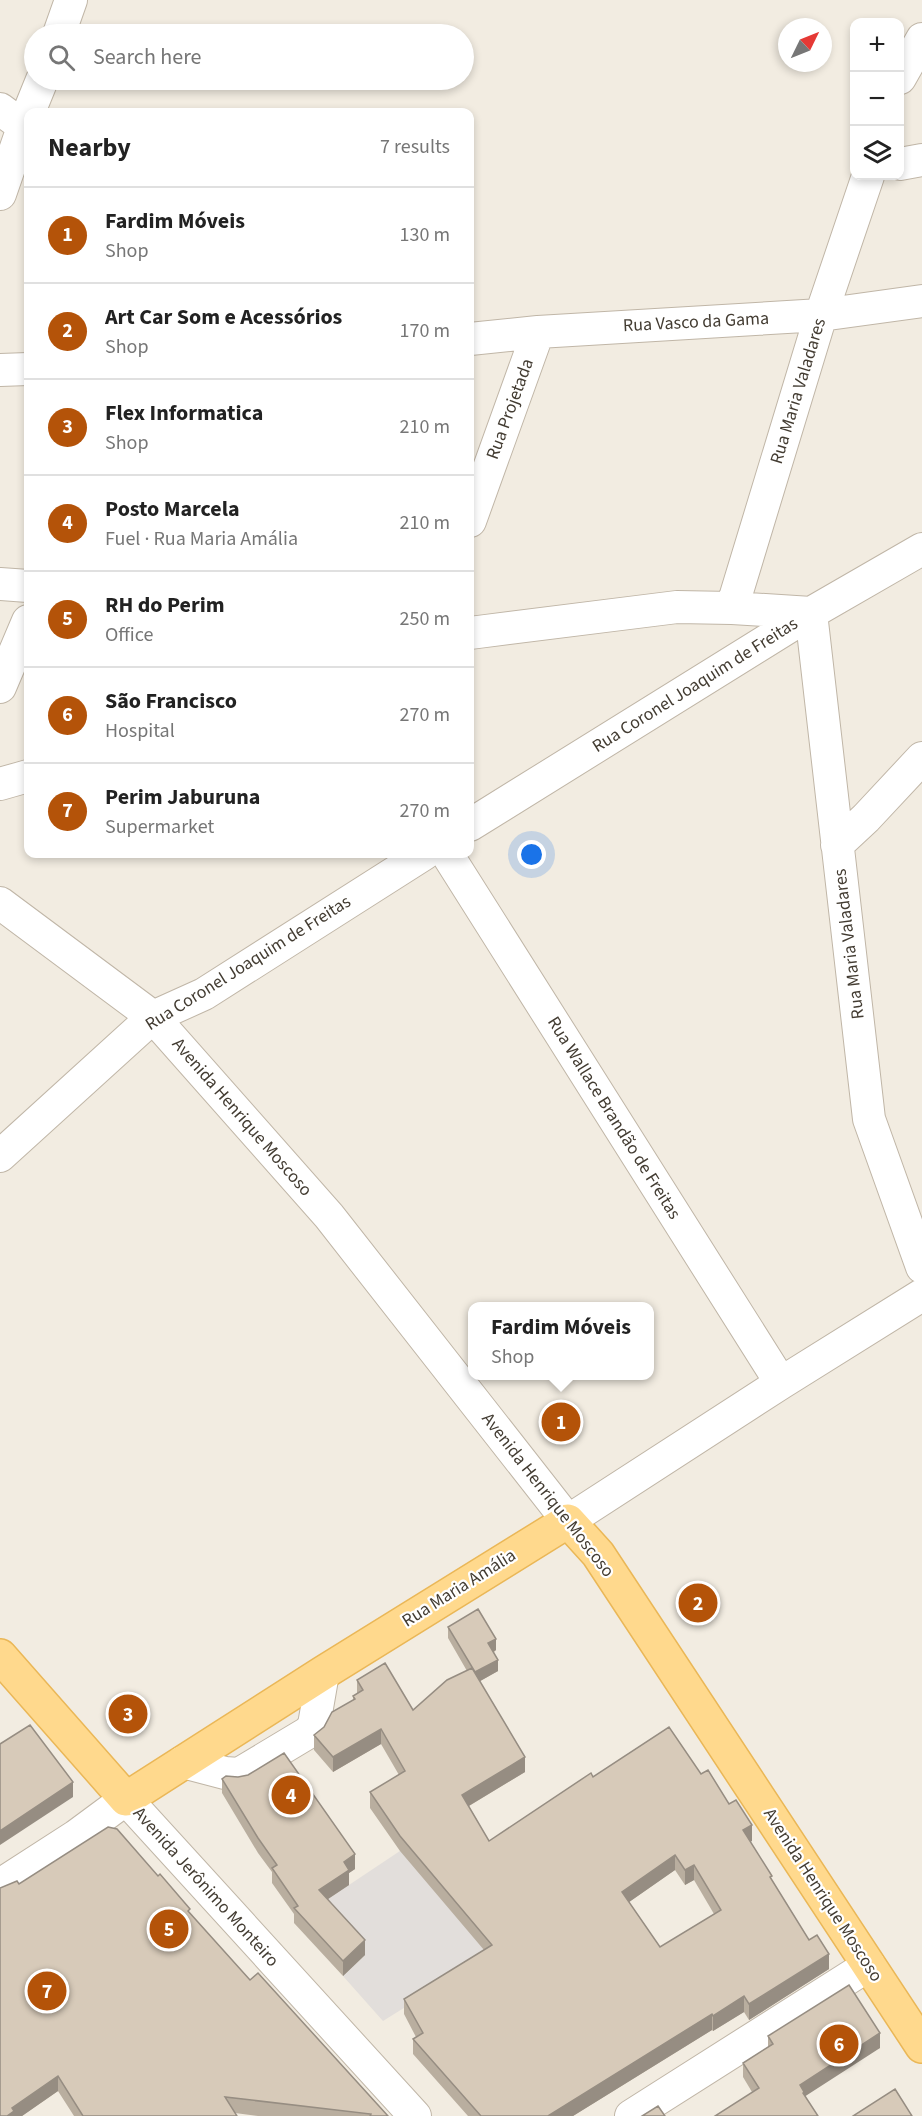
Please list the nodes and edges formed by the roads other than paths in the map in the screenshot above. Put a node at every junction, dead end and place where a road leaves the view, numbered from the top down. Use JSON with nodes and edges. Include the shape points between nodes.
{"nodes":[{"id":1,"x":71,"y":0,"type":"edge"},
{"id":2,"x":63,"y":24,"type":"edge"},
{"id":3,"x":922,"y":39,"type":"edge"},
{"id":4,"x":903,"y":72,"type":"edge"},
{"id":5,"x":36,"y":90,"type":"edge"},
{"id":6,"x":24,"y":108,"type":"edge"},
{"id":7,"x":20,"y":115,"type":"edge"},
{"id":8,"x":922,"y":160,"type":"edge"},
{"id":9,"x":904,"y":163,"type":"edge"},
{"id":10,"x":867,"y":180,"type":"edge"},
{"id":11,"x":0,"y":194,"type":"edge"},
{"id":12,"x":922,"y":301,"type":"edge"},
{"id":13,"x":821,"y":315,"type":"junction"},
{"id":14,"x":538,"y":332,"type":"junction"},
{"id":15,"x":474,"y":339,"type":"edge"},
{"id":16,"x":24,"y":369,"type":"edge"},
{"id":17,"x":0,"y":370,"type":"edge"},
{"id":18,"x":474,"y":510,"type":"edge"},
{"id":19,"x":922,"y":549,"type":"edge"},
{"id":20,"x":0,"y":585,"type":"edge"},
{"id":21,"x":24,"y":586,"type":"edge"},
{"id":22,"x":732,"y":608,"type":"junction"},
{"id":23,"x":811,"y":613,"type":"junction"},
{"id":24,"x":24,"y":630,"type":"edge"},
{"id":25,"x":474,"y":632,"type":"edge"},
{"id":26,"x":0,"y":687,"type":"edge"},
{"id":27,"x":922,"y":758,"type":"edge"},
{"id":28,"x":24,"y":777,"type":"edge"},
{"id":29,"x":0,"y":784,"type":"edge"},
{"id":30,"x":474,"y":823,"type":"edge"},
{"id":31,"x":837,"y":845,"type":"junction"},
{"id":32,"x":418,"y":858,"type":"edge"},
{"id":33,"x":450,"y":858,"type":"edge"},
{"id":34,"x":0,"y":903,"type":"edge"},
{"id":35,"x":153,"y":1017,"type":"junction"},
{"id":36,"x":0,"y":1156,"type":"edge"},
{"id":37,"x":922,"y":1267,"type":"edge"},
{"id":38,"x":922,"y":1295,"type":"edge"},
{"id":39,"x":781,"y":1383,"type":"junction"},
{"id":40,"x":568,"y":1521,"type":"junction"},
{"id":41,"x":0,"y":1656,"type":"edge"},
{"id":42,"x":126,"y":1799,"type":"junction"},
{"id":43,"x":0,"y":1885,"type":"edge"},
{"id":44,"x":869,"y":1965,"type":"junction"},
{"id":45,"x":922,"y":2046,"type":"edge"},
{"id":46,"x":415,"y":2116,"type":"edge"},
{"id":47,"x":631,"y":2116,"type":"edge"}],
"edges":[{"from":1,"to":2,"type":"street"},
{"from":3,"to":4,"type":"street"},
{"from":5,"to":6,"type":"street"},
{"from":7,"to":11,"type":"street"},
{"from":8,"to":9,"type":"street"},
{"from":10,"to":13,"type":"street","name":"Rua Maria Valadares"},
{"from":12,"to":13,"type":"street","name":"Rua Vasco da Gama"},
{"from":13,"to":14,"type":"street","name":"Rua Vasco da Gama"},
{"from":13,"to":22,"type":"street","name":"Rua Maria Valadares"},
{"from":14,"to":15,"type":"street","name":"Rua Vasco da Gama"},
{"from":14,"to":18,"type":"street","name":"Rua Projetada"},
{"from":16,"to":17,"type":"street"},
{"from":19,"to":23,"type":"street","name":"Rua Coronel Joaquim de Freitas"},
{"from":20,"to":21,"type":"street"},
{"from":22,"to":23,"type":"street"},
{"from":22,"to":25,"type":"street","via":[[677,607]]},
{"from":23,"to":30,"type":"street","name":"Rua Coronel Joaquim de Freitas"},
{"from":23,"to":31,"type":"street","name":"Rua Maria Valadares"},
{"from":24,"to":26,"type":"street"},
{"from":27,"to":31,"type":"street"},
{"from":28,"to":29,"type":"street"},
{"from":31,"to":37,"type":"street","name":"Rua Maria Valadares","via":[[869,1119]]},
{"from":32,"to":35,"type":"street","name":"Rua Coronel Joaquim de Freitas","via":[[204,994]]},
{"from":33,"to":39,"type":"street","name":"Rua Wallace Brandão de Freitas"},
{"from":34,"to":35,"type":"street","name":"Avenida Henrique Moscoso"},
{"from":35,"to":36,"type":"street","name":"Rua Coronel Joaquim de Freitas"},
{"from":35,"to":40,"type":"street","name":"Avenida Henrique Moscoso","via":[[329,1216]]},
{"from":38,"to":39,"type":"street","name":"Rua Maria Amália"},
{"from":39,"to":40,"type":"street","name":"Rua Maria Amália"},
{"from":40,"to":42,"type":"main road","name":"Rua Maria Amália"},
{"from":40,"to":44,"type":"main road","name":"Avenida Henrique Moscoso","via":[[598,1554]]},
{"from":41,"to":42,"type":"main road","name":"Avenida Jerônimo Monteiro"},
{"from":42,"to":43,"type":"street","name":"Rua Maria Amália"},
{"from":42,"to":46,"type":"street","name":"Avenida Jerônimo Monteiro"},
{"from":44,"to":45,"type":"main road","name":"Avenida Henrique Moscoso"},
{"from":44,"to":47,"type":"street"}]}
